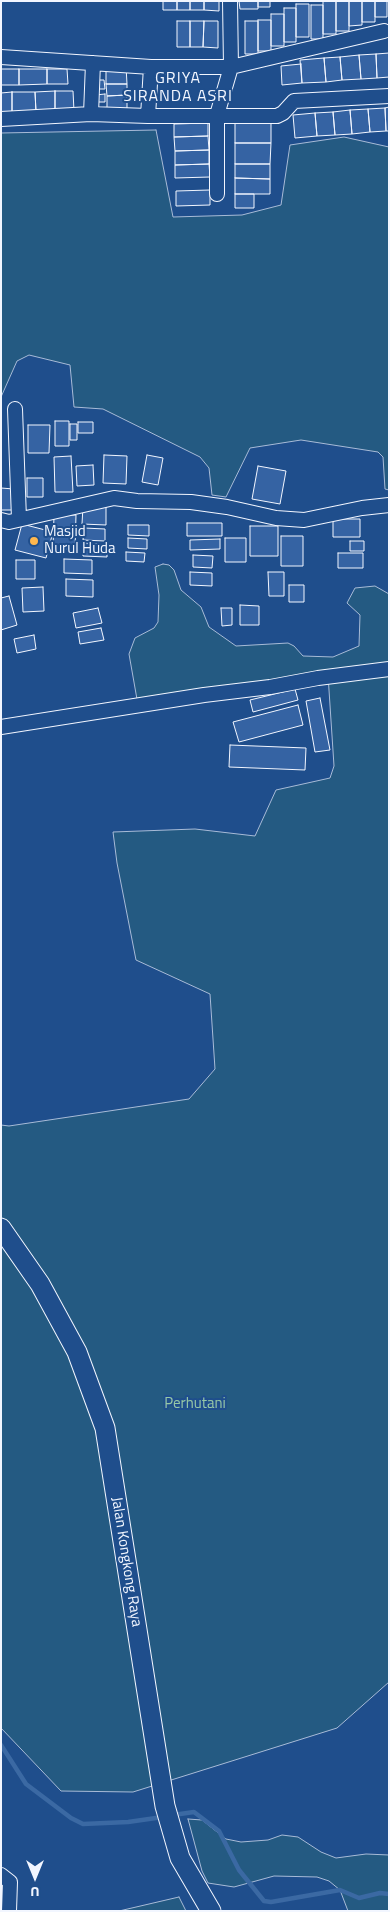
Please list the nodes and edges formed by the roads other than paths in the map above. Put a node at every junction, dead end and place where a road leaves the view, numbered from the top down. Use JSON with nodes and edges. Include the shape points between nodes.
{"nodes":[{"id":1,"x":230,"y":1,"type":"edge"},
{"id":2,"x":384,"y":31,"type":"dead end"},
{"id":3,"x":1,"y":57,"type":"edge"},
{"id":4,"x":93,"y":63,"type":"junction"},
{"id":5,"x":151,"y":67,"type":"junction"},
{"id":6,"x":231,"y":67,"type":"junction"},
{"id":7,"x":389,"y":96,"type":"edge"},
{"id":8,"x":91,"y":114,"type":"junction"},
{"id":9,"x":217,"y":114,"type":"junction"},
{"id":10,"x":148,"y":116,"type":"junction"},
{"id":11,"x":1,"y":119,"type":"edge"},
{"id":12,"x":217,"y":194,"type":"dead end"},
{"id":13,"x":15,"y":409,"type":"dead end"},
{"id":14,"x":389,"y":505,"type":"edge"},
{"id":15,"x":19,"y":519,"type":"junction"},
{"id":16,"x":1,"y":520,"type":"edge"},
{"id":17,"x":389,"y":669,"type":"edge"},
{"id":18,"x":1,"y":727,"type":"edge"},
{"id":19,"x":1,"y":1228,"type":"edge"},
{"id":20,"x":1,"y":1875,"type":"edge"},
{"id":21,"x":8,"y":1911,"type":"edge"},
{"id":22,"x":211,"y":1911,"type":"edge"}],
"edges":[{"from":1,"to":6,"type":"street"},
{"from":2,"to":6,"type":"street"},
{"from":3,"to":4,"type":"street"},
{"from":4,"to":5,"type":"street"},
{"from":4,"to":8,"type":"street"},
{"from":5,"to":6,"type":"street"},
{"from":5,"to":10,"type":"street"},
{"from":6,"to":9,"type":"street"},
{"from":7,"to":9,"type":"street","via":[[294,101],[276,116]]},
{"from":8,"to":10,"type":"street"},
{"from":8,"to":11,"type":"street"},
{"from":9,"to":10,"type":"street"},
{"from":9,"to":12,"type":"street"},
{"from":13,"to":15,"type":"street"},
{"from":14,"to":15,"type":"street","via":[[304,520],[191,502],[114,498]]},
{"from":15,"to":16,"type":"street"},
{"from":17,"to":18,"type":"street"},
{"from":19,"to":22,"type":"street","name":"Jalan Kongkong Raya","via":[[40,1284],[77,1352],[105,1428],[167,1815],[180,1858]]},
{"from":20,"to":21,"type":"street","via":[[10,1882]]}]}
